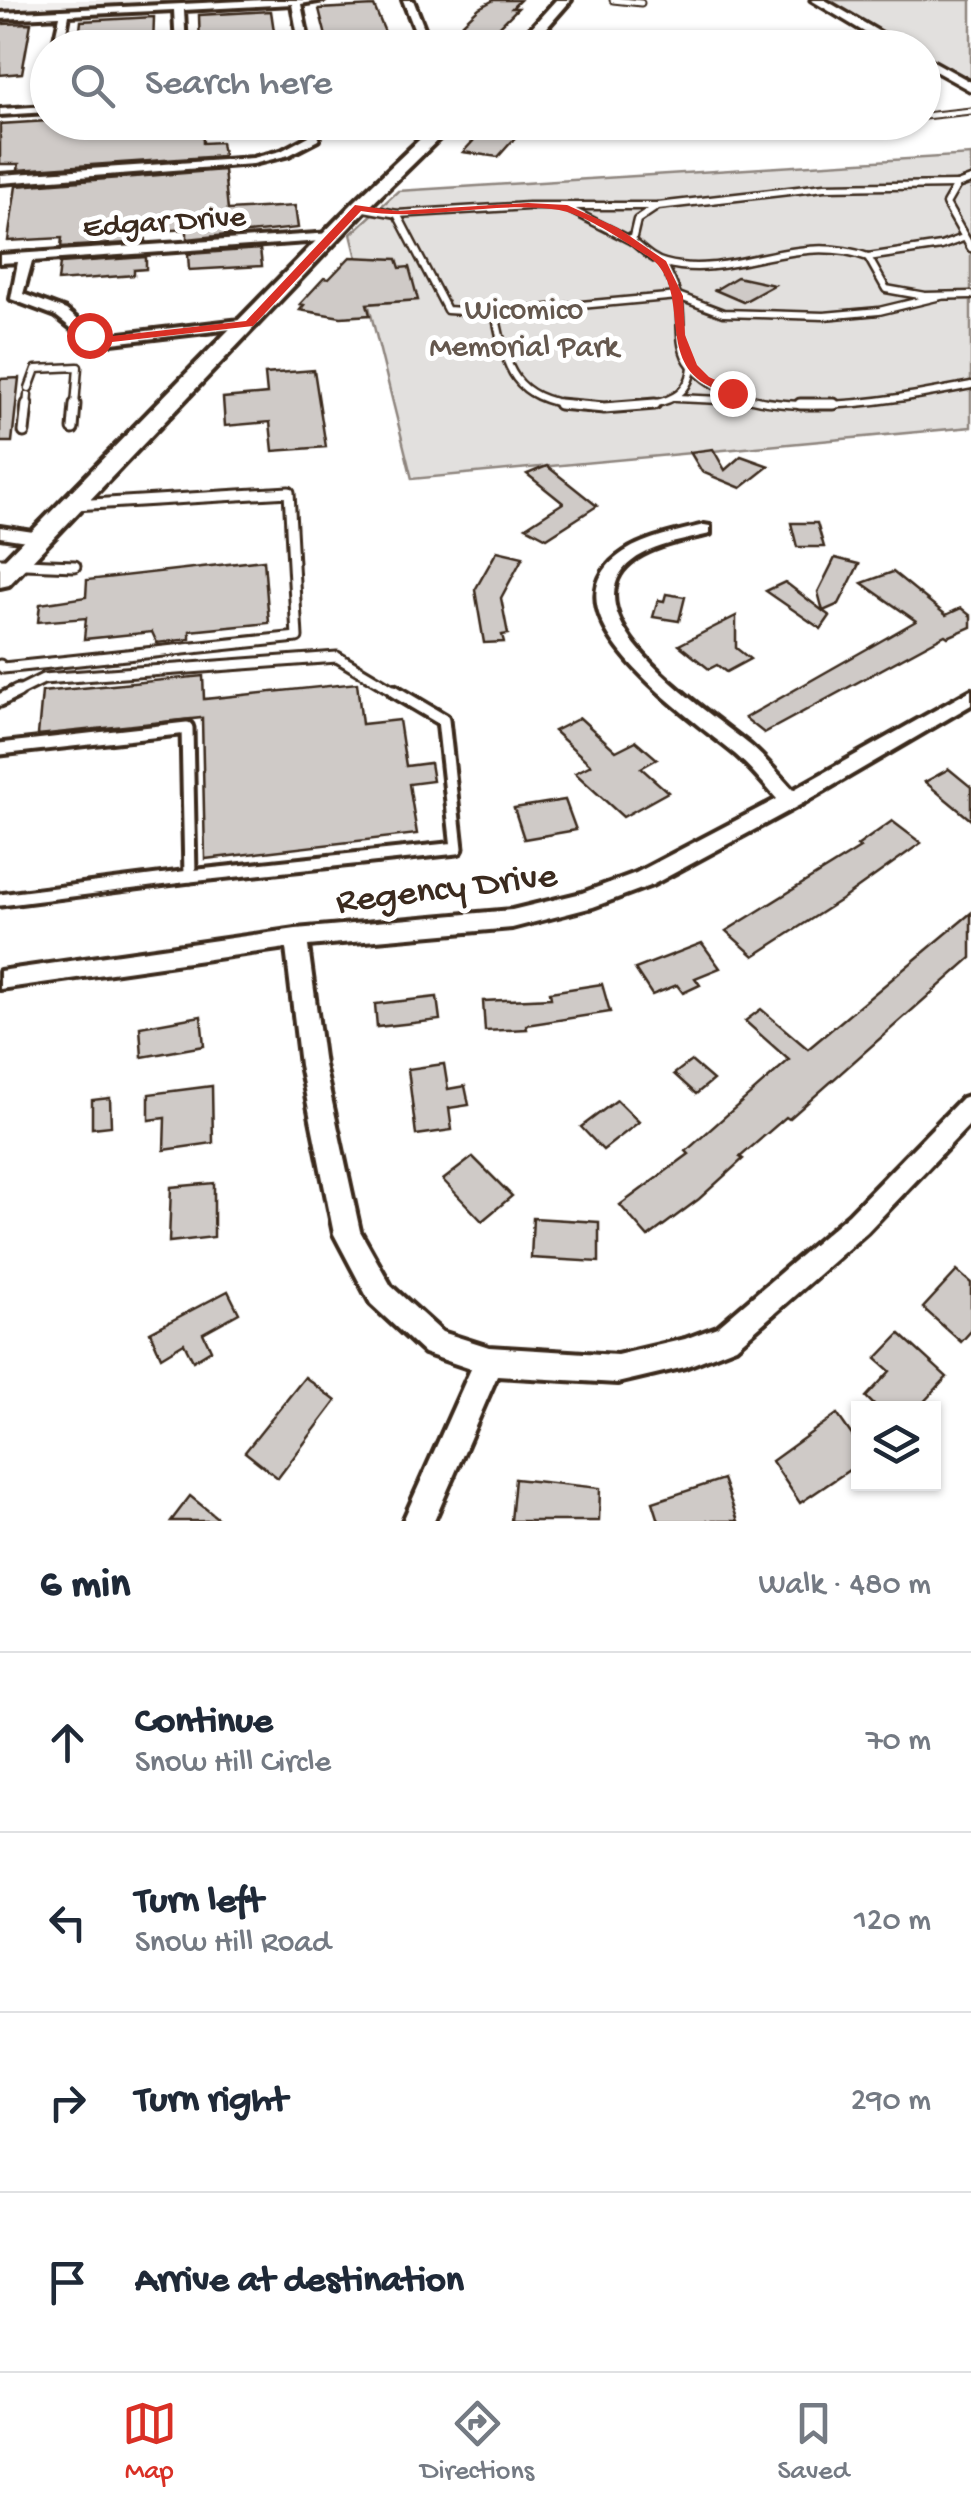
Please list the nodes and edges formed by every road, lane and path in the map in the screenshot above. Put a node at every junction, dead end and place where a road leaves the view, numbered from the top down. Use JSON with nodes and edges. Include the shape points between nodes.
{"nodes":[{"id":1,"x":319,"y":0,"type":"edge"},
{"id":2,"x":408,"y":0,"type":"edge"},
{"id":3,"x":564,"y":0,"type":"edge"},
{"id":4,"x":613,"y":0,"type":"edge"},
{"id":5,"x":817,"y":0,"type":"edge"},
{"id":6,"x":296,"y":1,"type":"edge"},
{"id":7,"x":641,"y":2,"type":"dead end"},
{"id":8,"x":179,"y":7,"type":"junction"},
{"id":9,"x":65,"y":12,"type":"junction"},
{"id":10,"x":0,"y":16,"type":"edge"},
{"id":11,"x":62,"y":30,"type":"edge"},
{"id":12,"x":180,"y":30,"type":"edge"},
{"id":13,"x":302,"y":30,"type":"edge"},
{"id":14,"x":420,"y":30,"type":"edge"},
{"id":15,"x":536,"y":30,"type":"edge"},
{"id":16,"x":870,"y":30,"type":"edge"},
{"id":17,"x":941,"y":70,"type":"edge"},
{"id":18,"x":971,"y":87,"type":"edge"},
{"id":19,"x":30,"y":108,"type":"edge"},
{"id":20,"x":971,"y":111,"type":"edge"},
{"id":21,"x":0,"y":112,"type":"edge"},
{"id":22,"x":941,"y":114,"type":"edge"},
{"id":23,"x":310,"y":140,"type":"edge"},
{"id":24,"x":429,"y":140,"type":"edge"},
{"id":25,"x":0,"y":179,"type":"edge"},
{"id":26,"x":971,"y":180,"type":"edge"},
{"id":27,"x":957,"y":185,"type":"junction"},
{"id":28,"x":658,"y":206,"type":"junction"},
{"id":29,"x":564,"y":207,"type":"junction"},
{"id":30,"x":359,"y":208,"type":"junction"},
{"id":31,"x":397,"y":214,"type":"junction"},
{"id":32,"x":332,"y":237,"type":"junction"},
{"id":33,"x":963,"y":238,"type":"junction"},
{"id":34,"x":632,"y":241,"type":"junction"},
{"id":35,"x":971,"y":248,"type":"edge"},
{"id":36,"x":26,"y":257,"type":"junction"},
{"id":37,"x":868,"y":257,"type":"junction"},
{"id":38,"x":0,"y":258,"type":"edge"},
{"id":39,"x":663,"y":263,"type":"junction"},
{"id":40,"x":886,"y":289,"type":"junction"},
{"id":41,"x":971,"y":295,"type":"edge"},
{"id":42,"x":678,"y":296,"type":"junction"},
{"id":43,"x":941,"y":296,"type":"junction"},
{"id":44,"x":902,"y":306,"type":"junction"},
{"id":45,"x":495,"y":313,"type":"junction"},
{"id":46,"x":249,"y":324,"type":"junction"},
{"id":47,"x":692,"y":366,"type":"junction"},
{"id":48,"x":971,"y":385,"type":"edge"},
{"id":49,"x":675,"y":398,"type":"junction"},
{"id":50,"x":760,"y":401,"type":"junction"},
{"id":51,"x":73,"y":428,"type":"dead end"},
{"id":52,"x":24,"y":432,"type":"dead end"},
{"id":53,"x":74,"y":505,"type":"junction"},
{"id":54,"x":704,"y":530,"type":"dead end"},
{"id":55,"x":0,"y":532,"type":"edge"},
{"id":56,"x":40,"y":538,"type":"junction"},
{"id":57,"x":75,"y":566,"type":"dead end"},
{"id":58,"x":5,"y":569,"type":"edge"},
{"id":59,"x":0,"y":666,"type":"edge"},
{"id":60,"x":0,"y":700,"type":"edge"},
{"id":61,"x":966,"y":705,"type":"edge"},
{"id":62,"x":0,"y":749,"type":"edge"},
{"id":63,"x":791,"y":801,"type":"junction"},
{"id":64,"x":190,"y":876,"type":"junction"},
{"id":65,"x":0,"y":900,"type":"edge"},
{"id":66,"x":296,"y":938,"type":"junction"},
{"id":67,"x":0,"y":980,"type":"edge"},
{"id":68,"x":971,"y":1106,"type":"edge"},
{"id":69,"x":490,"y":1360,"type":"junction"},
{"id":70,"x":418,"y":1521,"type":"edge"}],
"edges":[{"from":1,"to":6,"type":"street"},
{"from":2,"to":14,"type":"street"},
{"from":3,"to":15,"type":"main road"},
{"from":4,"to":7,"type":"lane"},
{"from":5,"to":16,"type":"street"},
{"from":6,"to":8,"type":"street"},
{"from":6,"to":13,"type":"street"},
{"from":8,"to":9,"type":"street"},
{"from":8,"to":12,"type":"street"},
{"from":9,"to":10,"type":"street"},
{"from":9,"to":11,"type":"street"},
{"from":17,"to":18,"type":"street"},
{"from":19,"to":21,"type":"street"},
{"from":20,"to":22,"type":"lane"},
{"from":23,"to":25,"type":"street","via":[[253,161]]},
{"from":24,"to":30,"type":"main road"},
{"from":26,"to":27,"type":"lane"},
{"from":27,"to":28,"type":"lane","via":[[824,187]]},
{"from":27,"to":33,"type":"lane","via":[[946,204]]},
{"from":28,"to":29,"type":"lane"},
{"from":28,"to":34,"type":"lane","via":[[637,220]]},
{"from":29,"to":31,"type":"lane"},
{"from":29,"to":34,"type":"lane"},
{"from":30,"to":31,"type":"lane"},
{"from":30,"to":32,"type":"main road"},
{"from":31,"to":45,"type":"lane","via":[[447,310]]},
{"from":32,"to":36,"type":"street","name":"Edgar Drive"},
{"from":32,"to":46,"type":"main road"},
{"from":33,"to":35,"type":"lane"},
{"from":33,"to":37,"type":"lane"},
{"from":34,"to":39,"type":"lane"},
{"from":36,"to":38,"type":"street","name":"Edgar Drive"},
{"from":36,"to":46,"type":"street","via":[[16,296],[61,313],[89,335],[112,339]]},
{"from":37,"to":39,"type":"lane","via":[[815,248],[733,263]]},
{"from":37,"to":40,"type":"lane"},
{"from":39,"to":42,"type":"lane"},
{"from":40,"to":43,"type":"lane"},
{"from":40,"to":44,"type":"lane"},
{"from":41,"to":43,"type":"lane"},
{"from":42,"to":44,"type":"lane","via":[[738,314],[850,316]]},
{"from":42,"to":45,"type":"lane"},
{"from":42,"to":47,"type":"lane","via":[[680,335]]},
{"from":43,"to":44,"type":"lane"},
{"from":45,"to":49,"type":"lane","via":[[511,374],[547,402],[586,407]]},
{"from":46,"to":53,"type":"main road"},
{"from":47,"to":49,"type":"lane","via":[[690,385]]},
{"from":47,"to":50,"type":"lane","via":[[719,388]]},
{"from":48,"to":50,"type":"lane","via":[[914,398]]},
{"from":49,"to":50,"type":"lane"},
{"from":51,"to":52,"type":"lane","via":[[78,367],[36,369]]},
{"from":53,"to":56,"type":"main road"},
{"from":53,"to":59,"type":"lane","via":[[290,492],[297,637]]},
{"from":54,"to":63,"type":"street","via":[[639,549],[610,573],[604,606],[628,651],[746,752]]},
{"from":55,"to":56,"type":"street"},
{"from":56,"to":58,"type":"main road"},
{"from":57,"to":58,"type":"lane"},
{"from":60,"to":64,"type":"lane","via":[[43,679],[337,658],[442,720],[457,848]]},
{"from":61,"to":63,"type":"street","name":"Regency Drive"},
{"from":62,"to":64,"type":"lane","via":[[187,728]]},
{"from":63,"to":66,"type":"street","name":"Regency Drive","via":[[644,879],[585,901],[512,919]]},
{"from":64,"to":65,"type":"lane"},
{"from":66,"to":67,"type":"street","name":"Regency Drive"},
{"from":66,"to":69,"type":"street","via":[[312,1065],[347,1234],[381,1295],[421,1331],[434,1342]]},
{"from":68,"to":69,"type":"street","via":[[858,1223],[726,1337],[617,1369]]},
{"from":69,"to":70,"type":"street"}]}
